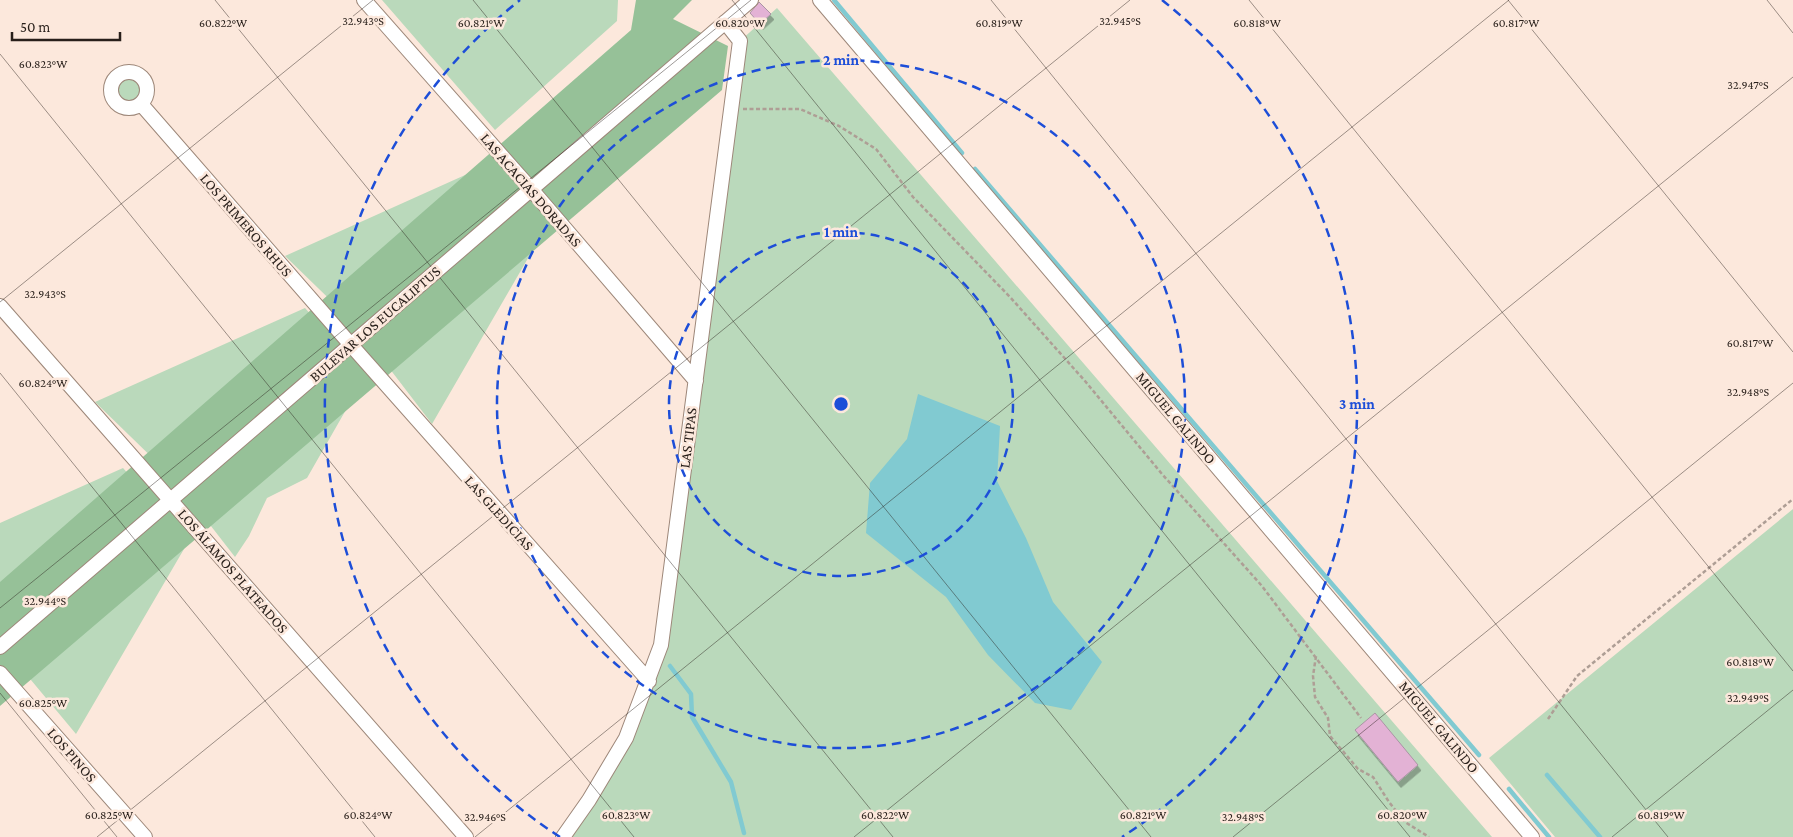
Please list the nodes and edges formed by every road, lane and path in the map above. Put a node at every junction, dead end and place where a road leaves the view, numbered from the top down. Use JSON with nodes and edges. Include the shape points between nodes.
{"nodes":[{"id":1,"x":364,"y":0,"type":"edge"},
{"id":2,"x":820,"y":0,"type":"edge"},
{"id":3,"x":750,"y":1,"type":"edge"},
{"id":4,"x":725,"y":22,"type":"junction"},
{"id":5,"x":141,"y":104,"type":"dead end"},
{"id":6,"x":731,"y":109,"type":"junction"},
{"id":7,"x":531,"y":189,"type":"junction"},
{"id":8,"x":0,"y":306,"type":"edge"},
{"id":9,"x":351,"y":345,"type":"junction"},
{"id":10,"x":696,"y":381,"type":"junction"},
{"id":11,"x":1793,"y":499,"type":"edge"},
{"id":12,"x":170,"y":500,"type":"junction"},
{"id":13,"x":0,"y":647,"type":"edge"},
{"id":14,"x":1316,"y":656,"type":"junction"},
{"id":15,"x":0,"y":673,"type":"edge"},
{"id":16,"x":649,"y":680,"type":"junction"},
{"id":17,"x":1361,"y":718,"type":"dead end"},
{"id":18,"x":1548,"y":719,"type":"dead end"},
{"id":19,"x":145,"y":837,"type":"edge"},
{"id":20,"x":466,"y":837,"type":"edge"},
{"id":21,"x":563,"y":837,"type":"edge"},
{"id":22,"x":1429,"y":837,"type":"edge"},
{"id":23,"x":1532,"y":837,"type":"edge"}],
"edges":[{"from":1,"to":7,"type":"street","name":"LAS ACACIAS DORADAS"},
{"from":2,"to":23,"type":"street","name":"MIGUEL GALINDO"},
{"from":3,"to":4,"type":"street","name":"BULEVAR LOS EUCALIPTUS"},
{"from":4,"to":6,"type":"street","name":"LAS TIPAS","via":[[740,41]]},
{"from":4,"to":7,"type":"street","name":"BULEVAR LOS EUCALIPTUS"},
{"from":5,"to":9,"type":"street","name":"LOS PRIMEROS RHUS"},
{"from":6,"to":10,"type":"street","name":"LAS TIPAS"},
{"from":6,"to":14,"type":"path","via":[[800,109],[840,126],[876,149],[913,197],[1010,297],[1085,381],[1262,586]]},
{"from":7,"to":9,"type":"street","name":"BULEVAR LOS EUCALIPTUS"},
{"from":7,"to":10,"type":"street","name":"LAS ACACIAS DORADAS"},
{"from":8,"to":12,"type":"street","name":"LOS ÁLAMOS PLATEADOS"},
{"from":9,"to":12,"type":"street","name":"BULEVAR LOS EUCALIPTUS"},
{"from":9,"to":16,"type":"street","name":"LAS GLEDICIAS"},
{"from":10,"to":16,"type":"street","name":"LAS TIPAS","via":[[661,645]]},
{"from":11,"to":18,"type":"path","via":[[1577,676]]},
{"from":12,"to":13,"type":"street","name":"BULEVAR LOS EUCALIPTUS"},
{"from":12,"to":20,"type":"street","name":"LOS ÁLAMOS PLATEADOS"},
{"from":14,"to":17,"type":"path"},
{"from":14,"to":22,"type":"path","via":[[1312,676],[1315,697],[1328,718],[1330,736],[1358,769],[1373,777],[1405,822]]},
{"from":15,"to":19,"type":"street","name":"LOS PINOS"},
{"from":16,"to":21,"type":"street","name":"LAS TIPAS","via":[[626,738]]}]}
